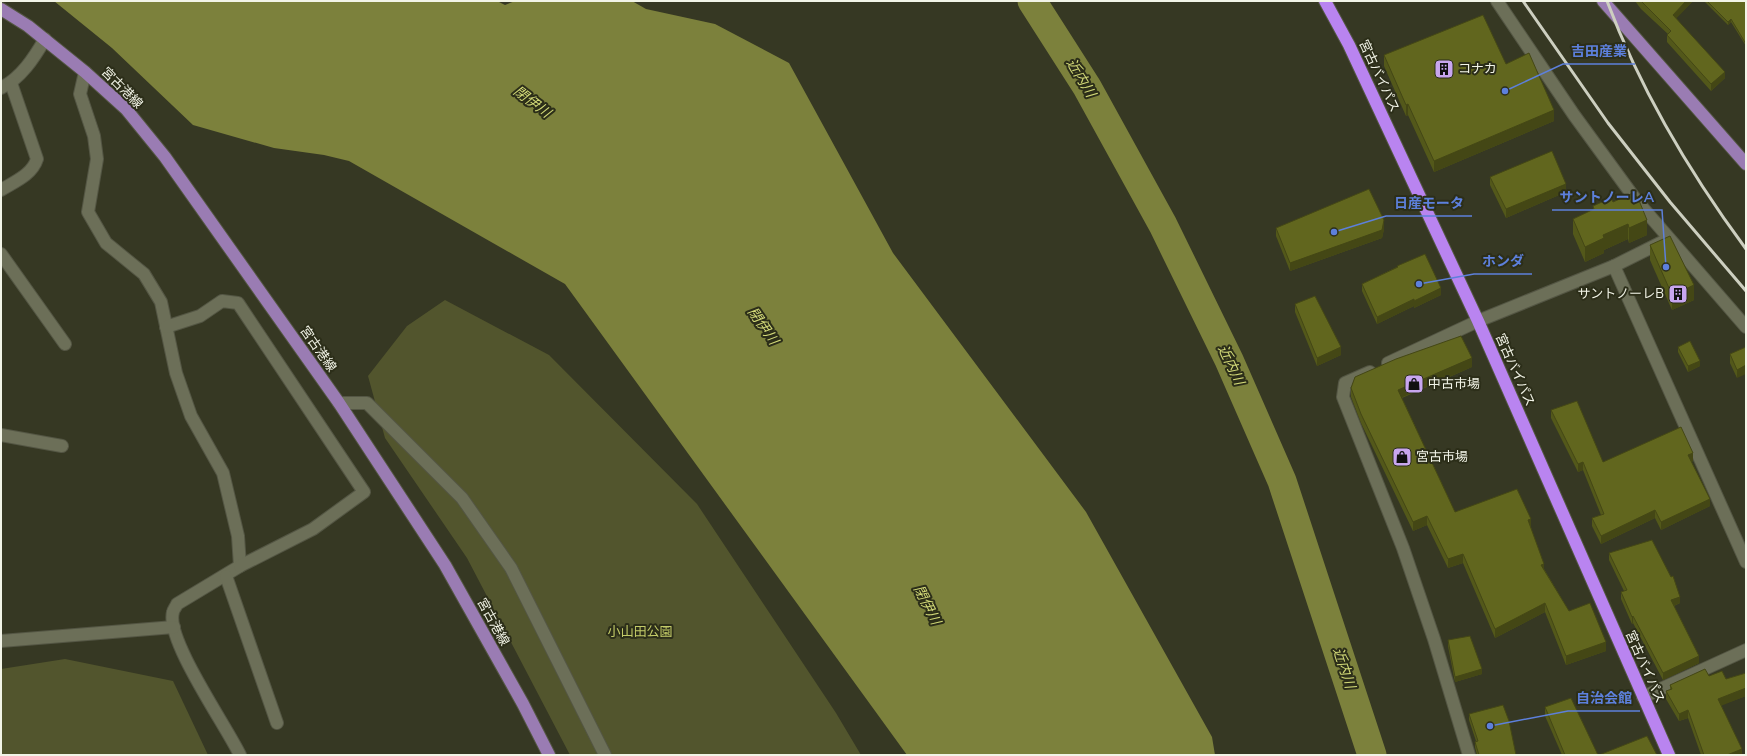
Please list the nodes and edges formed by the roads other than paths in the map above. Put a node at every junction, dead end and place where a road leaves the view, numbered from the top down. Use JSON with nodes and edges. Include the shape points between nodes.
{"nodes":[{"id":1,"x":1325,"y":1,"type":"edge"},
{"id":2,"x":1497,"y":1,"type":"edge"},
{"id":3,"x":1603,"y":1,"type":"edge"},
{"id":4,"x":1,"y":9,"type":"edge"},
{"id":5,"x":45,"y":39,"type":"junction"},
{"id":6,"x":85,"y":72,"type":"junction"},
{"id":7,"x":6,"y":86,"type":"edge"},
{"id":8,"x":1746,"y":164,"type":"edge"},
{"id":9,"x":1,"y":190,"type":"edge"},
{"id":10,"x":1668,"y":239,"type":"junction"},
{"id":11,"x":1,"y":254,"type":"edge"},
{"id":12,"x":1614,"y":266,"type":"junction"},
{"id":13,"x":1478,"y":320,"type":"junction"},
{"id":14,"x":166,"y":327,"type":"junction"},
{"id":15,"x":1746,"y":327,"type":"edge"},
{"id":16,"x":65,"y":344,"type":"dead end"},
{"id":17,"x":339,"y":403,"type":"junction"},
{"id":18,"x":1,"y":435,"type":"edge"},
{"id":19,"x":62,"y":446,"type":"dead end"},
{"id":20,"x":1741,"y":538,"type":"edge"},
{"id":21,"x":1746,"y":562,"type":"edge"},
{"id":22,"x":240,"y":566,"type":"junction"},
{"id":23,"x":226,"y":576,"type":"junction"},
{"id":24,"x":174,"y":627,"type":"junction"},
{"id":25,"x":1,"y":641,"type":"edge"},
{"id":26,"x":1746,"y":650,"type":"edge"},
{"id":27,"x":1643,"y":697,"type":"junction"},
{"id":28,"x":277,"y":723,"type":"dead end"},
{"id":29,"x":240,"y":755,"type":"edge"},
{"id":30,"x":549,"y":755,"type":"edge"},
{"id":31,"x":605,"y":755,"type":"edge"},
{"id":32,"x":1469,"y":755,"type":"edge"},
{"id":33,"x":1669,"y":755,"type":"edge"}],
"edges":[{"from":1,"to":13,"type":"highway","name":"宮古バイパス","via":[[1350,45]]},
{"from":2,"to":10,"type":"street","via":[[1579,121],[1636,200]]},
{"from":3,"to":8,"type":"main road"},
{"from":4,"to":5,"type":"main road","name":"宮古港線"},
{"from":5,"to":6,"type":"main road","name":"宮古港線"},
{"from":5,"to":7,"type":"street","via":[[35,58]]},
{"from":6,"to":14,"type":"street","via":[[80,94],[94,136],[97,159],[88,212],[106,243],[144,274],[161,302]]},
{"from":6,"to":17,"type":"main road","name":"宮古港線","via":[[126,109],[165,157]]},
{"from":7,"to":9,"type":"street","via":[[37,159],[35,166],[25,175]]},
{"from":10,"to":12,"type":"street"},
{"from":10,"to":15,"type":"street"},
{"from":11,"to":16,"type":"street"},
{"from":12,"to":13,"type":"street"},
{"from":12,"to":20,"type":"street"},
{"from":13,"to":27,"type":"highway","name":"宮古バイパス"},
{"from":13,"to":32,"type":"street","via":[[1345,383],[1343,398],[1403,548]]},
{"from":14,"to":22,"type":"street","via":[[176,373],[190,416],[223,473],[238,536]]},
{"from":14,"to":22,"type":"street","via":[[200,316],[222,302],[238,303],[364,492],[313,529]]},
{"from":17,"to":30,"type":"main road","name":"宮古港線","via":[[445,565]]},
{"from":17,"to":31,"type":"street","via":[[367,403],[462,498],[511,568]]},
{"from":18,"to":19,"type":"street"},
{"from":20,"to":21,"type":"street"},
{"from":22,"to":23,"type":"street"},
{"from":23,"to":24,"type":"street","via":[[177,604],[172,613]]},
{"from":23,"to":28,"type":"street"},
{"from":24,"to":25,"type":"street"},
{"from":24,"to":29,"type":"street","via":[[186,660]]},
{"from":26,"to":27,"type":"street"},
{"from":27,"to":33,"type":"highway","name":"宮古バイパス"}]}
